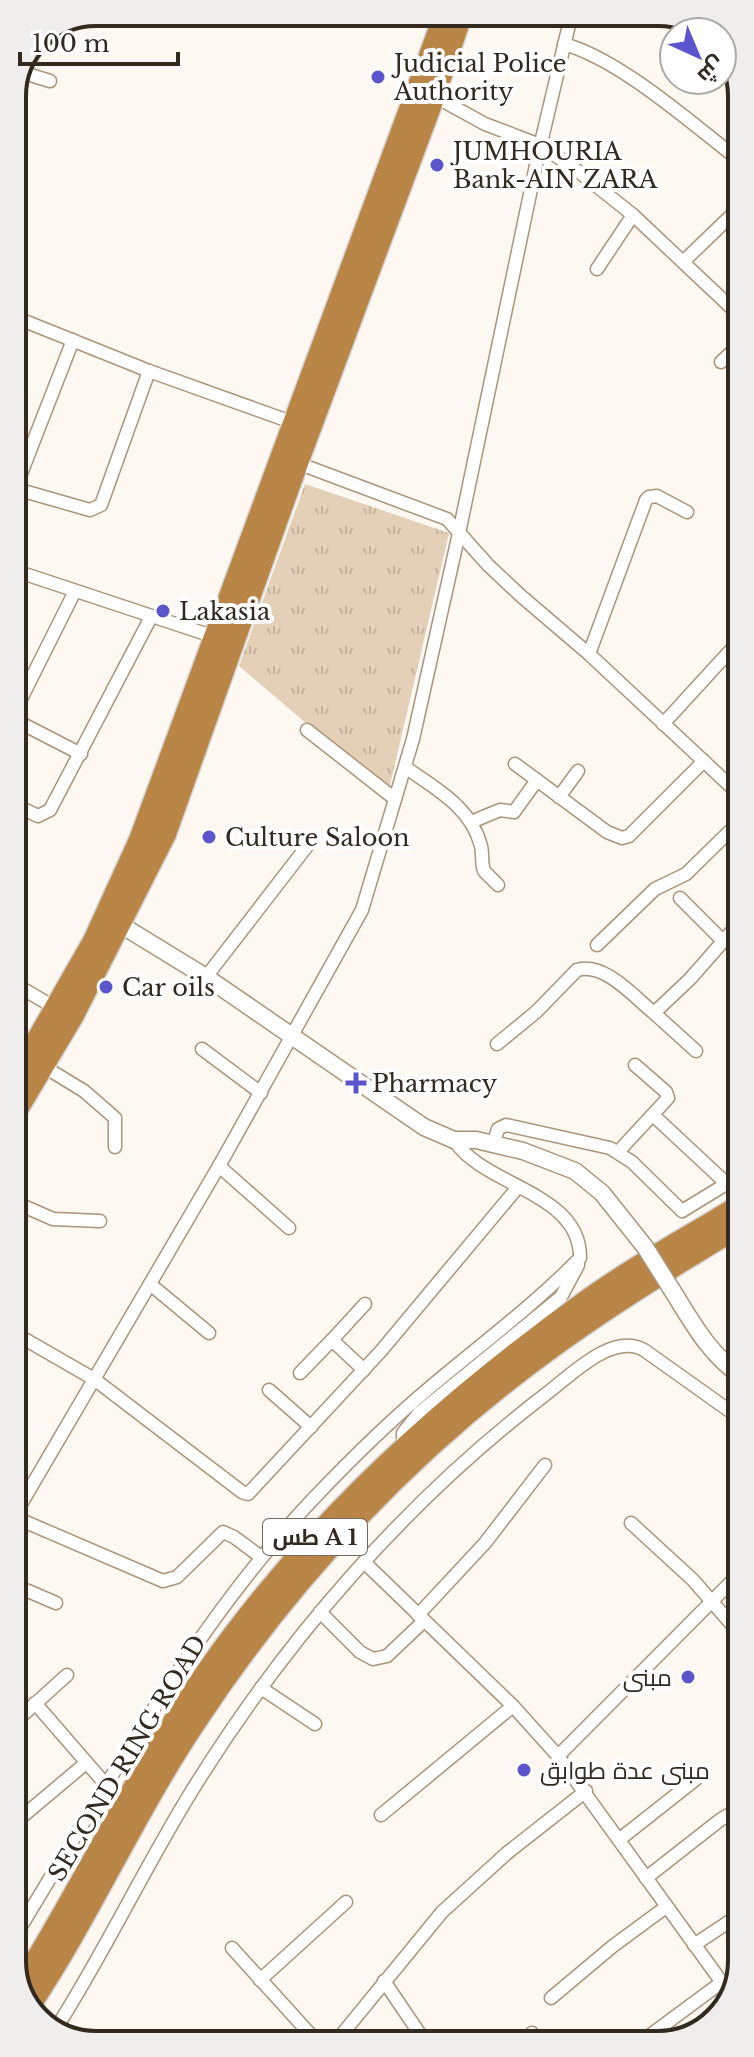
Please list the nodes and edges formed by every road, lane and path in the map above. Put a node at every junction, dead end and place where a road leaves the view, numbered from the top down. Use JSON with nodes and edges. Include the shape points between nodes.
{"nodes":[{"id":1,"x":443,"y":26,"type":"edge"},
{"id":2,"x":456,"y":26,"type":"edge"},
{"id":3,"x":568,"y":26,"type":"edge"},
{"id":4,"x":564,"y":44,"type":"junction"},
{"id":5,"x":29,"y":75,"type":"edge"},
{"id":6,"x":50,"y":81,"type":"dead end"},
{"id":7,"x":427,"y":92,"type":"junction"},
{"id":8,"x":540,"y":145,"type":"junction"},
{"id":9,"x":728,"y":152,"type":"edge"},
{"id":10,"x":633,"y":215,"type":"junction"},
{"id":11,"x":728,"y":219,"type":"edge"},
{"id":12,"x":684,"y":261,"type":"junction"},
{"id":13,"x":597,"y":269,"type":"dead end"},
{"id":14,"x":728,"y":304,"type":"edge"},
{"id":15,"x":26,"y":322,"type":"edge"},
{"id":16,"x":73,"y":340,"type":"junction"},
{"id":17,"x":728,"y":355,"type":"edge"},
{"id":18,"x":721,"y":362,"type":"dead end"},
{"id":19,"x":149,"y":371,"type":"junction"},
{"id":20,"x":302,"y":426,"type":"junction"},
{"id":21,"x":26,"y":459,"type":"edge"},
{"id":22,"x":288,"y":460,"type":"junction"},
{"id":23,"x":26,"y":492,"type":"edge"},
{"id":24,"x":687,"y":512,"type":"dead end"},
{"id":25,"x":459,"y":533,"type":"junction"},
{"id":26,"x":26,"y":574,"type":"edge"},
{"id":27,"x":75,"y":591,"type":"junction"},
{"id":28,"x":151,"y":617,"type":"junction"},
{"id":29,"x":215,"y":637,"type":"junction"},
{"id":30,"x":728,"y":653,"type":"edge"},
{"id":31,"x":589,"y":654,"type":"junction"},
{"id":32,"x":26,"y":691,"type":"edge"},
{"id":33,"x":26,"y":724,"type":"edge"},
{"id":34,"x":663,"y":724,"type":"junction"},
{"id":35,"x":307,"y":730,"type":"dead end"},
{"id":36,"x":188,"y":744,"type":"junction"},
{"id":37,"x":81,"y":754,"type":"junction"},
{"id":38,"x":704,"y":761,"type":"junction"},
{"id":39,"x":515,"y":764,"type":"dead end"},
{"id":40,"x":405,"y":767,"type":"junction"},
{"id":41,"x":578,"y":771,"type":"dead end"},
{"id":42,"x":537,"y":780,"type":"junction"},
{"id":43,"x":728,"y":784,"type":"edge"},
{"id":44,"x":559,"y":797,"type":"junction"},
{"id":45,"x":395,"y":799,"type":"junction"},
{"id":46,"x":26,"y":810,"type":"edge"},
{"id":47,"x":471,"y":822,"type":"junction"},
{"id":48,"x":728,"y":833,"type":"edge"},
{"id":49,"x":311,"y":841,"type":"dead end"},
{"id":50,"x":498,"y":885,"type":"dead end"},
{"id":51,"x":680,"y":898,"type":"dead end"},
{"id":52,"x":121,"y":925,"type":"junction"},
{"id":53,"x":728,"y":934,"type":"edge"},
{"id":54,"x":722,"y":940,"type":"junction"},
{"id":55,"x":597,"y":945,"type":"dead end"},
{"id":56,"x":206,"y":977,"type":"junction"},
{"id":57,"x":26,"y":991,"type":"edge"},
{"id":58,"x":57,"y":1009,"type":"junction"},
{"id":59,"x":654,"y":1013,"type":"junction"},
{"id":60,"x":293,"y":1038,"type":"junction"},
{"id":61,"x":497,"y":1044,"type":"dead end"},
{"id":62,"x":202,"y":1049,"type":"dead end"},
{"id":63,"x":696,"y":1051,"type":"dead end"},
{"id":64,"x":26,"y":1061,"type":"edge"},
{"id":65,"x":635,"y":1065,"type":"dead end"},
{"id":66,"x":43,"y":1066,"type":"junction"},
{"id":67,"x":261,"y":1093,"type":"junction"},
{"id":68,"x":26,"y":1094,"type":"edge"},
{"id":69,"x":653,"y":1115,"type":"junction"},
{"id":70,"x":454,"y":1140,"type":"junction"},
{"id":71,"x":493,"y":1144,"type":"junction"},
{"id":72,"x":115,"y":1147,"type":"dead end"},
{"id":73,"x":618,"y":1152,"type":"junction"},
{"id":74,"x":219,"y":1166,"type":"junction"},
{"id":75,"x":727,"y":1184,"type":"joint"},
{"id":76,"x":518,"y":1187,"type":"junction"},
{"id":77,"x":26,"y":1207,"type":"edge"},
{"id":78,"x":728,"y":1213,"type":"edge"},
{"id":79,"x":100,"y":1221,"type":"dead end"},
{"id":80,"x":289,"y":1228,"type":"dead end"},
{"id":81,"x":728,"y":1233,"type":"edge"},
{"id":82,"x":580,"y":1258,"type":"junction"},
{"id":83,"x":150,"y":1284,"type":"junction"},
{"id":84,"x":365,"y":1304,"type":"dead end"},
{"id":85,"x":209,"y":1333,"type":"dead end"},
{"id":86,"x":26,"y":1340,"type":"edge"},
{"id":87,"x":332,"y":1340,"type":"junction"},
{"id":88,"x":728,"y":1366,"type":"edge"},
{"id":89,"x":364,"y":1370,"type":"junction"},
{"id":90,"x":300,"y":1373,"type":"dead end"},
{"id":91,"x":94,"y":1379,"type":"junction"},
{"id":92,"x":269,"y":1390,"type":"dead end"},
{"id":93,"x":728,"y":1410,"type":"edge"},
{"id":94,"x":311,"y":1427,"type":"junction"},
{"id":95,"x":403,"y":1448,"type":"junction"},
{"id":96,"x":545,"y":1465,"type":"dead end"},
{"id":97,"x":26,"y":1496,"type":"edge"},
{"id":98,"x":26,"y":1522,"type":"edge"},
{"id":99,"x":631,"y":1523,"type":"dead end"},
{"id":100,"x":261,"y":1557,"type":"junction"},
{"id":101,"x":364,"y":1562,"type":"junction"},
{"id":102,"x":728,"y":1585,"type":"edge"},
{"id":103,"x":26,"y":1590,"type":"edge"},
{"id":104,"x":713,"y":1600,"type":"junction"},
{"id":105,"x":56,"y":1603,"type":"dead end"},
{"id":106,"x":320,"y":1612,"type":"junction"},
{"id":107,"x":421,"y":1618,"type":"junction"},
{"id":108,"x":728,"y":1619,"type":"edge"},
{"id":109,"x":67,"y":1675,"type":"dead end"},
{"id":110,"x":261,"y":1688,"type":"junction"},
{"id":111,"x":35,"y":1703,"type":"junction"},
{"id":112,"x":513,"y":1706,"type":"junction"},
{"id":113,"x":26,"y":1712,"type":"edge"},
{"id":114,"x":315,"y":1724,"type":"dead end"},
{"id":115,"x":558,"y":1756,"type":"junction"},
{"id":116,"x":86,"y":1763,"type":"junction"},
{"id":117,"x":696,"y":1779,"type":"dead end"},
{"id":118,"x":107,"y":1786,"type":"junction"},
{"id":119,"x":586,"y":1791,"type":"junction"},
{"id":120,"x":26,"y":1812,"type":"edge"},
{"id":121,"x":381,"y":1815,"type":"dead end"},
{"id":122,"x":728,"y":1815,"type":"edge"},
{"id":123,"x":620,"y":1839,"type":"junction"},
{"id":124,"x":646,"y":1878,"type":"junction"},
{"id":125,"x":346,"y":1902,"type":"dead end"},
{"id":126,"x":666,"y":1907,"type":"junction"},
{"id":127,"x":26,"y":1918,"type":"edge"},
{"id":128,"x":728,"y":1922,"type":"edge"},
{"id":129,"x":694,"y":1945,"type":"junction"},
{"id":130,"x":232,"y":1948,"type":"dead end"},
{"id":131,"x":27,"y":1974,"type":"edge"},
{"id":132,"x":260,"y":1980,"type":"junction"},
{"id":133,"x":384,"y":1981,"type":"junction"},
{"id":134,"x":722,"y":1982,"type":"joint"},
{"id":135,"x":35,"y":1996,"type":"edge"},
{"id":136,"x":551,"y":1998,"type":"dead end"},
{"id":137,"x":61,"y":2021,"type":"edge"},
{"id":138,"x":307,"y":2031,"type":"edge"},
{"id":139,"x":344,"y":2031,"type":"edge"},
{"id":140,"x":418,"y":2031,"type":"edge"},
{"id":141,"x":656,"y":2031,"type":"edge"}],
"edges":[{"from":1,"to":7,"type":"highway"},
{"from":2,"to":7,"type":"highway"},
{"from":3,"to":4,"type":"street"},
{"from":4,"to":8,"type":"street"},
{"from":4,"to":9,"type":"street","via":[[616,68]]},
{"from":5,"to":6,"type":"street"},
{"from":7,"to":8,"type":"street","via":[[485,124]]},
{"from":7,"to":20,"type":"highway"},
{"from":8,"to":10,"type":"street"},
{"from":8,"to":25,"type":"street"},
{"from":10,"to":12,"type":"street"},
{"from":10,"to":13,"type":"street"},
{"from":11,"to":12,"type":"street"},
{"from":12,"to":14,"type":"street"},
{"from":15,"to":16,"type":"street"},
{"from":16,"to":19,"type":"street"},
{"from":16,"to":21,"type":"street"},
{"from":17,"to":18,"type":"street"},
{"from":19,"to":20,"type":"street"},
{"from":19,"to":23,"type":"street","via":[[101,505],[90,510]]},
{"from":20,"to":22,"type":"highway"},
{"from":22,"to":25,"type":"street","via":[[442,515]]},
{"from":22,"to":29,"type":"highway"},
{"from":22,"to":36,"type":"highway"},
{"from":24,"to":31,"type":"street","via":[[657,496],[646,500]]},
{"from":25,"to":31,"type":"street"},
{"from":25,"to":40,"type":"street"},
{"from":26,"to":27,"type":"street"},
{"from":27,"to":28,"type":"street"},
{"from":27,"to":32,"type":"street"},
{"from":28,"to":29,"type":"street"},
{"from":28,"to":37,"type":"street"},
{"from":29,"to":36,"type":"highway"},
{"from":30,"to":34,"type":"street"},
{"from":31,"to":34,"type":"street"},
{"from":33,"to":37,"type":"street"},
{"from":34,"to":38,"type":"street"},
{"from":35,"to":45,"type":"street"},
{"from":36,"to":52,"type":"highway","via":[[165,834]]},
{"from":36,"to":58,"type":"highway"},
{"from":37,"to":46,"type":"street","via":[[50,810],[38,816]]},
{"from":38,"to":43,"type":"street"},
{"from":38,"to":44,"type":"street","via":[[622,838]]},
{"from":39,"to":42,"type":"street"},
{"from":40,"to":45,"type":"street"},
{"from":40,"to":47,"type":"street","via":[[462,808]]},
{"from":41,"to":44,"type":"street"},
{"from":42,"to":44,"type":"street"},
{"from":42,"to":47,"type":"street","via":[[514,812],[500,810]]},
{"from":45,"to":60,"type":"street","via":[[362,910]]},
{"from":47,"to":50,"type":"street","via":[[484,871]]},
{"from":48,"to":55,"type":"street","via":[[686,874],[655,889]]},
{"from":49,"to":56,"type":"street"},
{"from":51,"to":54,"type":"street"},
{"from":52,"to":56,"type":"street"},
{"from":52,"to":66,"type":"highway"},
{"from":53,"to":54,"type":"street"},
{"from":54,"to":59,"type":"street"},
{"from":56,"to":60,"type":"street"},
{"from":57,"to":58,"type":"street"},
{"from":58,"to":64,"type":"highway"},
{"from":59,"to":61,"type":"street","via":[[609,977],[586,968],[577,970]]},
{"from":59,"to":63,"type":"street"},
{"from":60,"to":67,"type":"street"},
{"from":60,"to":70,"type":"street","via":[[424,1127]]},
{"from":62,"to":67,"type":"street"},
{"from":65,"to":69,"type":"street","via":[[668,1095]]},
{"from":66,"to":68,"type":"highway"},
{"from":66,"to":72,"type":"street","via":[[115,1118]]},
{"from":67,"to":74,"type":"street"},
{"from":69,"to":73,"type":"street"},
{"from":69,"to":75,"type":"street"},
{"from":70,"to":71,"type":"street"},
{"from":70,"to":76,"type":"street","via":[[474,1163]]},
{"from":71,"to":73,"type":"street","via":[[498,1129],[506,1125]]},
{"from":71,"to":88,"type":"street","bridge":true,"via":[[575,1171],[602,1193],[645,1247],[702,1339]]},
{"from":73,"to":75,"type":"street","via":[[682,1211]]},
{"from":74,"to":80,"type":"street"},
{"from":74,"to":83,"type":"street"},
{"from":76,"to":82,"type":"street","via":[[568,1222]]},
{"from":76,"to":89,"type":"street"},
{"from":77,"to":79,"type":"street","via":[[53,1219]]},
{"from":78,"to":95,"type":"highway","name":"SECOND RING ROAD","number":"طس A 1","via":[[593,1297],[464,1393]]},
{"from":81,"to":135,"type":"highway","name":"SECOND RING ROAD","number":"طس A 1","via":[[634,1290],[510,1379],[411,1465],[328,1549],[249,1644],[196,1721]]},
{"from":82,"to":95,"type":"street","via":[[561,1297],[430,1403],[405,1430]]},
{"from":82,"to":100,"type":"street","via":[[371,1441]]},
{"from":83,"to":85,"type":"street"},
{"from":83,"to":91,"type":"street"},
{"from":84,"to":87,"type":"street"},
{"from":86,"to":91,"type":"street"},
{"from":87,"to":89,"type":"street"},
{"from":87,"to":90,"type":"street"},
{"from":89,"to":94,"type":"street"},
{"from":91,"to":94,"type":"street","via":[[246,1494]]},
{"from":91,"to":97,"type":"street"},
{"from":92,"to":94,"type":"street"},
{"from":93,"to":101,"type":"street","via":[[644,1350],[615,1345],[482,1447]]},
{"from":95,"to":131,"type":"highway","name":"SECOND RING ROAD","number":"طس A 1","via":[[295,1558],[226,1644],[132,1790]]},
{"from":96,"to":107,"type":"street"},
{"from":98,"to":100,"type":"street","via":[[163,1581],[177,1577],[223,1532]]},
{"from":99,"to":104,"type":"street"},
{"from":100,"to":118,"type":"street","via":[[199,1639]]},
{"from":101,"to":106,"type":"street"},
{"from":101,"to":107,"type":"street"},
{"from":102,"to":104,"type":"street"},
{"from":103,"to":105,"type":"street"},
{"from":104,"to":108,"type":"street"},
{"from":104,"to":115,"type":"street"},
{"from":106,"to":107,"type":"street","via":[[373,1659],[387,1656]]},
{"from":106,"to":110,"type":"street"},
{"from":107,"to":112,"type":"street"},
{"from":109,"to":111,"type":"street"},
{"from":110,"to":114,"type":"street"},
{"from":110,"to":137,"type":"street","via":[[172,1824]]},
{"from":111,"to":113,"type":"street"},
{"from":111,"to":116,"type":"street"},
{"from":112,"to":115,"type":"street"},
{"from":112,"to":121,"type":"street"},
{"from":115,"to":119,"type":"street"},
{"from":116,"to":118,"type":"street"},
{"from":116,"to":120,"type":"street"},
{"from":117,"to":123,"type":"street"},
{"from":118,"to":127,"type":"street"},
{"from":119,"to":123,"type":"street"},
{"from":119,"to":133,"type":"street","via":[[442,1912]]},
{"from":122,"to":124,"type":"street"},
{"from":123,"to":124,"type":"street"},
{"from":124,"to":126,"type":"street"},
{"from":125,"to":132,"type":"street"},
{"from":126,"to":129,"type":"street"},
{"from":126,"to":136,"type":"street"},
{"from":128,"to":129,"type":"street"},
{"from":129,"to":134,"type":"street"},
{"from":130,"to":132,"type":"street"},
{"from":132,"to":138,"type":"street"},
{"from":133,"to":139,"type":"street"},
{"from":133,"to":140,"type":"street"},
{"from":134,"to":141,"type":"street"}]}
